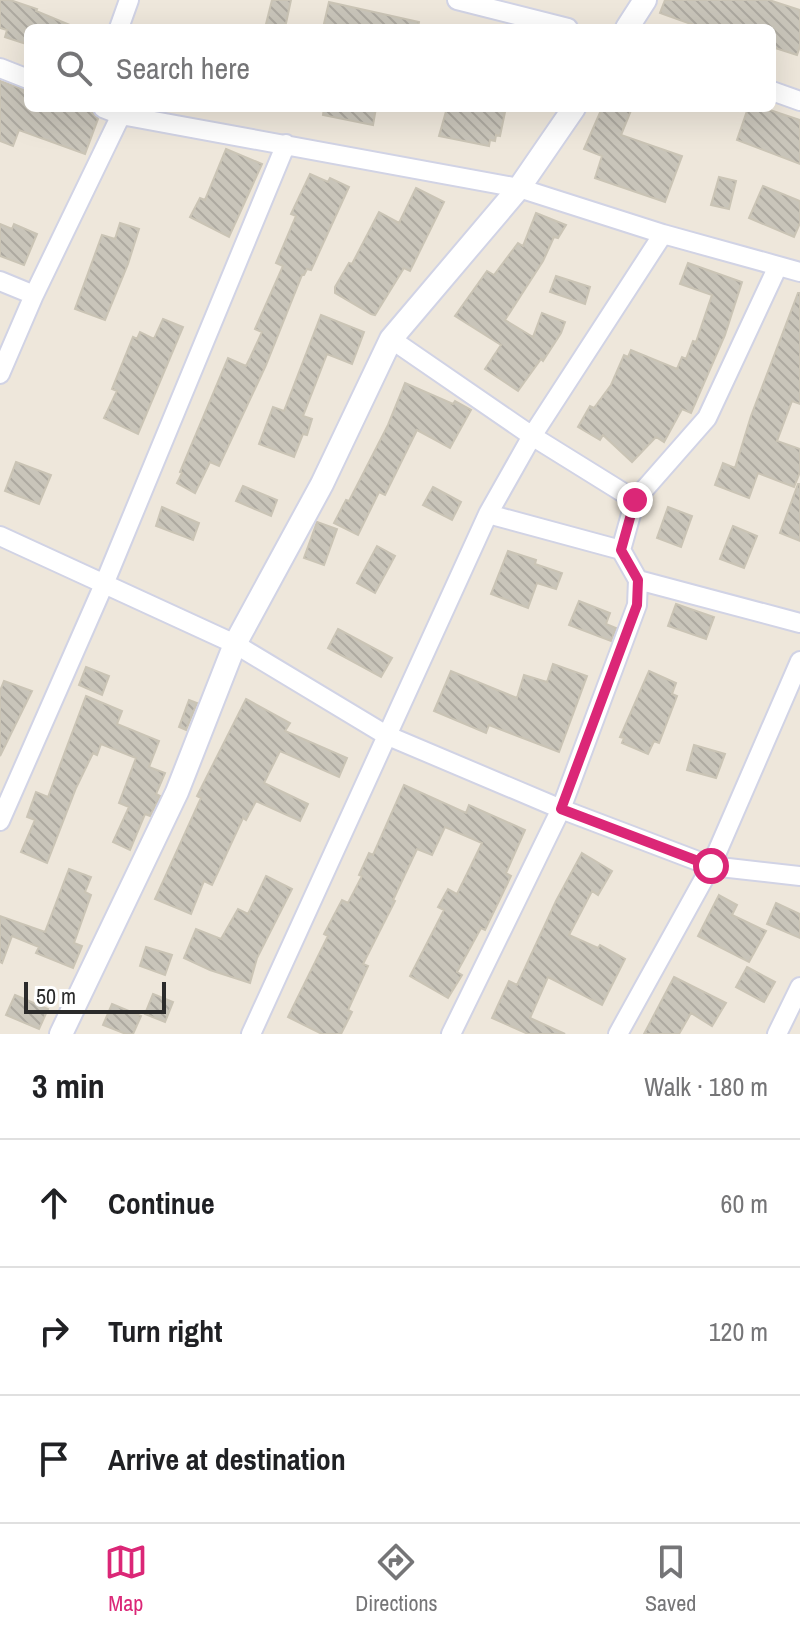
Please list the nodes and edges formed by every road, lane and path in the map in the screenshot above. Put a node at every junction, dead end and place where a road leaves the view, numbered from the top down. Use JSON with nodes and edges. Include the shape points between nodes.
{"nodes":[{"id":1,"x":129,"y":0,"type":"edge"},
{"id":2,"x":645,"y":0,"type":"edge"},
{"id":3,"x":464,"y":1,"type":"edge"},
{"id":4,"x":120,"y":24,"type":"edge"},
{"id":5,"x":553,"y":24,"type":"edge"},
{"id":6,"x":630,"y":24,"type":"edge"},
{"id":7,"x":0,"y":68,"type":"edge"},
{"id":8,"x":24,"y":77,"type":"edge"},
{"id":9,"x":776,"y":92,"type":"edge"},
{"id":10,"x":800,"y":101,"type":"edge"},
{"id":11,"x":112,"y":112,"type":"edge"},
{"id":12,"x":571,"y":112,"type":"edge"},
{"id":13,"x":286,"y":144,"type":"junction"},
{"id":14,"x":519,"y":188,"type":"junction"},
{"id":15,"x":663,"y":234,"type":"junction"},
{"id":16,"x":778,"y":266,"type":"junction"},
{"id":17,"x":800,"y":272,"type":"edge"},
{"id":18,"x":0,"y":281,"type":"edge"},
{"id":19,"x":34,"y":295,"type":"junction"},
{"id":20,"x":391,"y":339,"type":"junction"},
{"id":21,"x":0,"y":374,"type":"edge"},
{"id":22,"x":532,"y":436,"type":"junction"},
{"id":23,"x":635,"y":500,"type":"junction"},
{"id":24,"x":488,"y":514,"type":"junction"},
{"id":25,"x":0,"y":536,"type":"edge"},
{"id":26,"x":621,"y":550,"type":"junction"},
{"id":27,"x":638,"y":580,"type":"junction"},
{"id":28,"x":105,"y":582,"type":"junction"},
{"id":29,"x":800,"y":623,"type":"edge"},
{"id":30,"x":235,"y":644,"type":"junction"},
{"id":31,"x":800,"y":661,"type":"edge"},
{"id":32,"x":386,"y":735,"type":"junction"},
{"id":33,"x":561,"y":809,"type":"junction"},
{"id":34,"x":0,"y":821,"type":"edge"},
{"id":35,"x":711,"y":866,"type":"junction"},
{"id":36,"x":800,"y":876,"type":"edge"},
{"id":37,"x":800,"y":987,"type":"edge"},
{"id":38,"x":61,"y":1034,"type":"edge"},
{"id":39,"x":251,"y":1034,"type":"edge"},
{"id":40,"x":451,"y":1034,"type":"edge"},
{"id":41,"x":618,"y":1034,"type":"edge"},
{"id":42,"x":777,"y":1034,"type":"edge"}],
"edges":[{"from":1,"to":4,"type":"street"},
{"from":2,"to":6,"type":"street"},
{"from":3,"to":5,"type":"street"},
{"from":7,"to":8,"type":"street"},
{"from":9,"to":10,"type":"street"},
{"from":11,"to":13,"type":"street"},
{"from":11,"to":19,"type":"street"},
{"from":12,"to":14,"type":"street"},
{"from":13,"to":14,"type":"street"},
{"from":13,"to":28,"type":"street"},
{"from":14,"to":15,"type":"street"},
{"from":14,"to":20,"type":"street"},
{"from":15,"to":16,"type":"street"},
{"from":15,"to":22,"type":"street"},
{"from":16,"to":17,"type":"street"},
{"from":16,"to":23,"type":"street","via":[[707,418]]},
{"from":18,"to":19,"type":"street"},
{"from":19,"to":21,"type":"street"},
{"from":20,"to":22,"type":"street"},
{"from":20,"to":30,"type":"street","via":[[322,484]]},
{"from":22,"to":23,"type":"street"},
{"from":22,"to":24,"type":"street"},
{"from":23,"to":26,"type":"street"},
{"from":24,"to":26,"type":"street"},
{"from":24,"to":32,"type":"street"},
{"from":25,"to":28,"type":"street"},
{"from":26,"to":27,"type":"street"},
{"from":27,"to":29,"type":"street"},
{"from":27,"to":33,"type":"street","via":[[637,605]]},
{"from":28,"to":30,"type":"street"},
{"from":28,"to":34,"type":"street"},
{"from":30,"to":32,"type":"street"},
{"from":30,"to":38,"type":"street","via":[[177,792]]},
{"from":31,"to":35,"type":"street"},
{"from":32,"to":33,"type":"street"},
{"from":32,"to":39,"type":"street"},
{"from":33,"to":35,"type":"street"},
{"from":33,"to":40,"type":"street"},
{"from":35,"to":36,"type":"street"},
{"from":35,"to":41,"type":"street"},
{"from":37,"to":42,"type":"street"}]}
